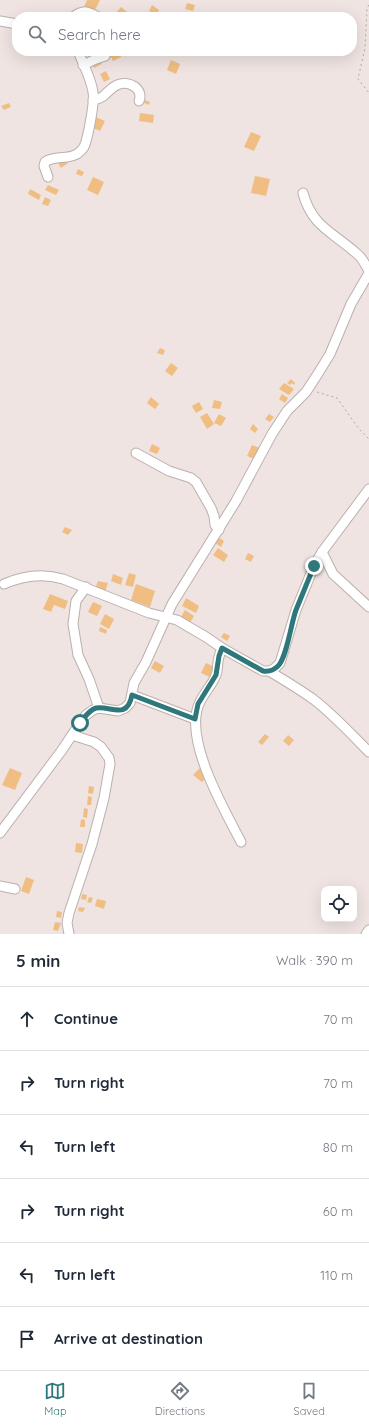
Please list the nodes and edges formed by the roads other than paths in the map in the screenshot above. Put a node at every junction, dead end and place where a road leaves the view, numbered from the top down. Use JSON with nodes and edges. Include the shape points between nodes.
{"nodes":[{"id":1,"x":0,"y":21,"type":"edge"},
{"id":2,"x":12,"y":23,"type":"edge"},
{"id":3,"x":80,"y":56,"type":"edge"},
{"id":4,"x":105,"y":56,"type":"dead end"},
{"id":5,"x":83,"y":65,"type":"junction"},
{"id":6,"x":93,"y":100,"type":"junction"},
{"id":7,"x":139,"y":101,"type":"dead end"},
{"id":8,"x":48,"y":177,"type":"dead end"},
{"id":9,"x":304,"y":193,"type":"dead end"},
{"id":10,"x":369,"y":272,"type":"edge"},
{"id":11,"x":136,"y":453,"type":"dead end"},
{"id":12,"x":369,"y":489,"type":"edge"},
{"id":13,"x":219,"y":530,"type":"junction"},
{"id":14,"x":322,"y":552,"type":"junction"},
{"id":15,"x":314,"y":566,"type":"junction"},
{"id":16,"x":329,"y":569,"type":"junction"},
{"id":17,"x":4,"y":584,"type":"dead end"},
{"id":18,"x":86,"y":587,"type":"junction"},
{"id":19,"x":369,"y":607,"type":"edge"},
{"id":20,"x":166,"y":617,"type":"junction"},
{"id":21,"x":222,"y":648,"type":"junction"},
{"id":22,"x":269,"y":671,"type":"junction"},
{"id":23,"x":132,"y":695,"type":"junction"},
{"id":24,"x":99,"y":708,"type":"junction"},
{"id":25,"x":195,"y":719,"type":"junction"},
{"id":26,"x":72,"y":735,"type":"junction"},
{"id":27,"x":369,"y":752,"type":"edge"},
{"id":28,"x":1,"y":830,"type":"edge"},
{"id":29,"x":241,"y":842,"type":"dead end"},
{"id":30,"x":0,"y":886,"type":"edge"},
{"id":31,"x":15,"y":889,"type":"dead end"},
{"id":32,"x":369,"y":930,"type":"edge"},
{"id":33,"x":69,"y":934,"type":"edge"},
{"id":34,"x":366,"y":934,"type":"edge"}],
"edges":[{"from":1,"to":2,"type":"street"},
{"from":3,"to":5,"type":"street"},
{"from":4,"to":5,"type":"street"},
{"from":5,"to":6,"type":"street","via":[[92,89]]},
{"from":6,"to":7,"type":"street","via":[[102,98],[115,86],[123,84],[139,90]]},
{"from":6,"to":8,"type":"street","via":[[83,148],[73,156],[57,157],[45,162]]},
{"from":9,"to":10,"type":"street","via":[[307,205],[321,225],[357,253]]},
{"from":10,"to":13,"type":"street","via":[[351,304],[330,354],[309,388],[287,411],[272,434]]},
{"from":11,"to":13,"type":"street","via":[[196,482],[211,508],[215,525]]},
{"from":12,"to":14,"type":"street"},
{"from":13,"to":20,"type":"street"},
{"from":14,"to":15,"type":"street"},
{"from":14,"to":16,"type":"street"},
{"from":15,"to":16,"type":"street"},
{"from":15,"to":22,"type":"street","via":[[296,610],[280,663]]},
{"from":16,"to":19,"type":"street"},
{"from":17,"to":18,"type":"street","via":[[35,576],[47,576],[63,578]]},
{"from":18,"to":20,"type":"street"},
{"from":18,"to":24,"type":"street","via":[[76,602],[73,624],[78,654]]},
{"from":20,"to":21,"type":"street","via":[[191,628]]},
{"from":20,"to":23,"type":"street","via":[[134,683]]},
{"from":21,"to":22,"type":"street","via":[[256,668]]},
{"from":21,"to":25,"type":"street","via":[[216,675],[198,704]]},
{"from":22,"to":27,"type":"street","via":[[314,700]]},
{"from":23,"to":24,"type":"street","via":[[130,703],[122,709],[115,711]]},
{"from":23,"to":25,"type":"street"},
{"from":24,"to":26,"type":"street","via":[[86,715]]},
{"from":25,"to":29,"type":"street","via":[[199,751]]},
{"from":26,"to":28,"type":"street"},
{"from":26,"to":33,"type":"street","via":[[101,747],[110,764],[92,844],[69,914]]},
{"from":30,"to":31,"type":"street"},
{"from":32,"to":34,"type":"street"}]}
